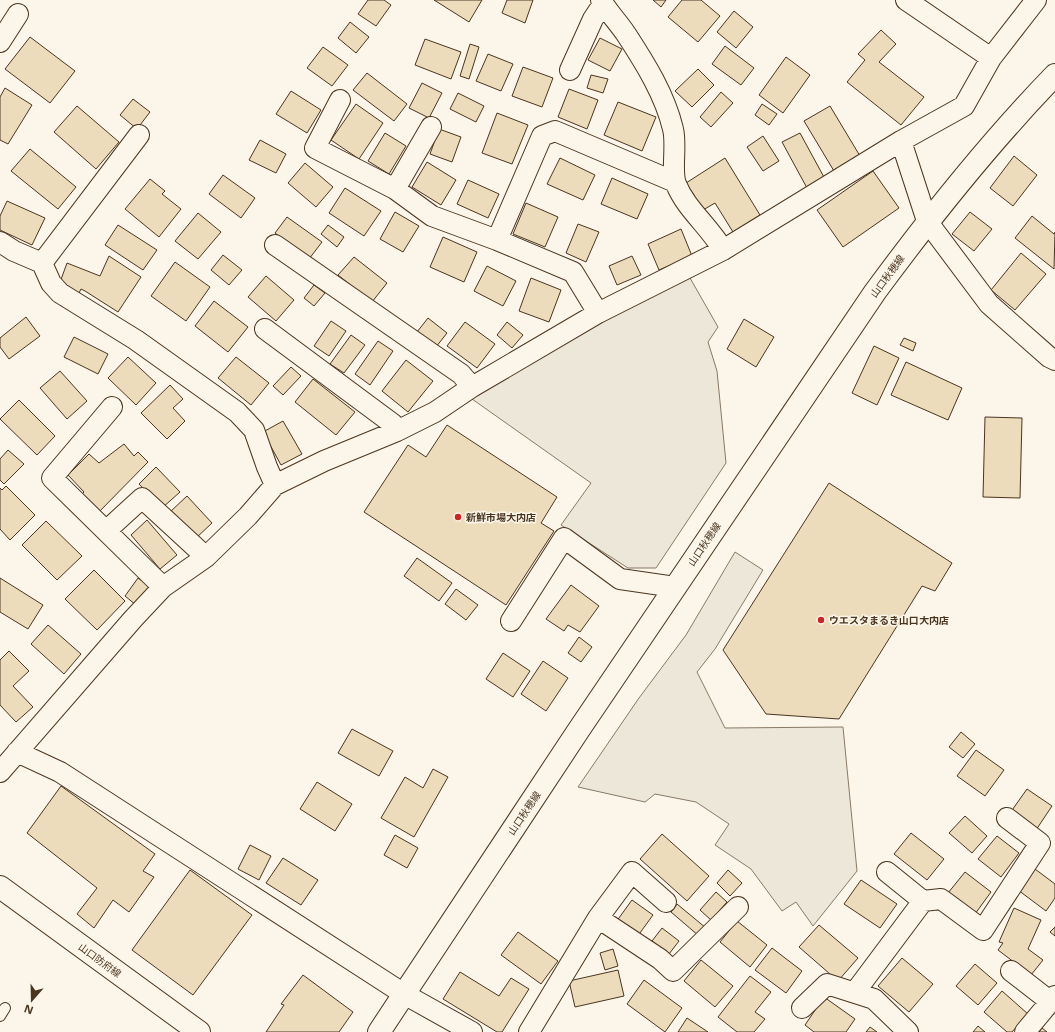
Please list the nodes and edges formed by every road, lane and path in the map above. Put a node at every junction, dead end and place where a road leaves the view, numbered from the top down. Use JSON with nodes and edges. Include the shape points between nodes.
{"nodes":[{"id":1,"x":906,"y":0,"type":"edge"},
{"id":2,"x":1036,"y":0,"type":"edge"},
{"id":3,"x":602,"y":2,"type":"edge"},
{"id":4,"x":18,"y":14,"type":"dead end"},
{"id":5,"x":0,"y":42,"type":"edge"},
{"id":6,"x":991,"y":58,"type":"junction"},
{"id":7,"x":570,"y":70,"type":"dead end"},
{"id":8,"x":1055,"y":75,"type":"edge"},
{"id":9,"x":340,"y":100,"type":"dead end"},
{"id":10,"x":431,"y":127,"type":"dead end"},
{"id":11,"x":139,"y":135,"type":"dead end"},
{"id":12,"x":901,"y":141,"type":"junction"},
{"id":13,"x":675,"y":182,"type":"junction"},
{"id":14,"x":395,"y":189,"type":"junction"},
{"id":15,"x":927,"y":221,"type":"junction"},
{"id":16,"x":497,"y":240,"type":"junction"},
{"id":17,"x":0,"y":242,"type":"edge"},
{"id":18,"x":275,"y":245,"type":"dead end"},
{"id":19,"x":723,"y":250,"type":"junction"},
{"id":20,"x":42,"y":263,"type":"junction"},
{"id":21,"x":598,"y":313,"type":"junction"},
{"id":22,"x":265,"y":329,"type":"dead end"},
{"id":23,"x":1055,"y":360,"type":"edge"},
{"id":24,"x":472,"y":387,"type":"junction"},
{"id":25,"x":112,"y":408,"type":"dead end"},
{"id":26,"x":397,"y":431,"type":"junction"},
{"id":27,"x":275,"y":485,"type":"junction"},
{"id":28,"x":106,"y":531,"type":"junction"},
{"id":29,"x":206,"y":557,"type":"junction"},
{"id":30,"x":163,"y":587,"type":"junction"},
{"id":31,"x":675,"y":587,"type":"junction"},
{"id":32,"x":511,"y":621,"type":"dead end"},
{"id":33,"x":16,"y":752,"type":"junction"},
{"id":34,"x":0,"y":772,"type":"edge"},
{"id":35,"x":1007,"y":818,"type":"dead end"},
{"id":36,"x":887,"y":872,"type":"dead end"},
{"id":37,"x":0,"y":887,"type":"edge"},
{"id":38,"x":923,"y":901,"type":"junction"},
{"id":39,"x":666,"y":902,"type":"dead end"},
{"id":40,"x":738,"y":907,"type":"dead end"},
{"id":41,"x":598,"y":918,"type":"junction"},
{"id":42,"x":1011,"y":971,"type":"dead end"},
{"id":43,"x":855,"y":992,"type":"junction"},
{"id":44,"x":404,"y":994,"type":"junction"},
{"id":45,"x":1053,"y":999,"type":"edge"},
{"id":46,"x":802,"y":1008,"type":"dead end"},
{"id":47,"x":199,"y":1032,"type":"edge"},
{"id":48,"x":379,"y":1032,"type":"edge"},
{"id":49,"x":472,"y":1032,"type":"edge"},
{"id":50,"x":529,"y":1032,"type":"edge"},
{"id":51,"x":908,"y":1032,"type":"edge"},
{"id":52,"x":1025,"y":1032,"type":"edge"}],
"edges":[{"from":1,"to":6,"type":"street"},
{"from":2,"to":6,"type":"street"},
{"from":3,"to":7,"type":"street"},
{"from":3,"to":13,"type":"street","via":[[652,75],[665,106],[674,130]]},
{"from":4,"to":5,"type":"street"},
{"from":6,"to":12,"type":"street","via":[[964,106]]},
{"from":8,"to":15,"type":"main road","name":"山口秋穂線","via":[[987,148]]},
{"from":9,"to":14,"type":"street","via":[[315,148]]},
{"from":10,"to":14,"type":"street"},
{"from":11,"to":20,"type":"street"},
{"from":12,"to":15,"type":"street"},
{"from":12,"to":19,"type":"street"},
{"from":13,"to":16,"type":"street","via":[[555,131],[542,136]]},
{"from":13,"to":19,"type":"street","via":[[685,203],[714,235]]},
{"from":14,"to":16,"type":"street","via":[[432,216]]},
{"from":15,"to":23,"type":"street","via":[[989,304]]},
{"from":15,"to":31,"type":"main road","name":"山口秋穂線","via":[[822,369]]},
{"from":16,"to":21,"type":"street","via":[[573,272]]},
{"from":17,"to":20,"type":"street"},
{"from":18,"to":24,"type":"street","via":[[461,374]]},
{"from":19,"to":21,"type":"street"},
{"from":20,"to":27,"type":"street","via":[[51,282],[60,293],[136,340],[237,412],[254,430]]},
{"from":21,"to":24,"type":"street"},
{"from":22,"to":26,"type":"street","via":[[393,424]]},
{"from":24,"to":26,"type":"street","via":[[435,412]]},
{"from":25,"to":28,"type":"street","via":[[52,478]]},
{"from":26,"to":27,"type":"street","via":[[324,461]]},
{"from":27,"to":29,"type":"street"},
{"from":28,"to":29,"type":"street","via":[[142,498]]},
{"from":28,"to":30,"type":"street"},
{"from":29,"to":30,"type":"street"},
{"from":30,"to":33,"type":"street"},
{"from":31,"to":32,"type":"street","via":[[620,579],[564,538]]},
{"from":31,"to":44,"type":"main road","name":"山口秋穂線"},
{"from":33,"to":34,"type":"street"},
{"from":33,"to":44,"type":"street","via":[[60,772]]},
{"from":35,"to":38,"type":"street","via":[[1040,842],[983,930],[941,900]]},
{"from":36,"to":38,"type":"street"},
{"from":37,"to":47,"type":"main road","name":"山口防府線"},
{"from":38,"to":43,"type":"street"},
{"from":39,"to":41,"type":"street","via":[[632,872]]},
{"from":40,"to":41,"type":"street","via":[[673,971],[660,959]]},
{"from":41,"to":50,"type":"street"},
{"from":42,"to":45,"type":"street"},
{"from":43,"to":46,"type":"street","via":[[827,984]]},
{"from":43,"to":51,"type":"street","via":[[874,999]]},
{"from":44,"to":48,"type":"main road","name":"山口秋穂線"},
{"from":44,"to":49,"type":"street"},
{"from":45,"to":52,"type":"street"}]}
